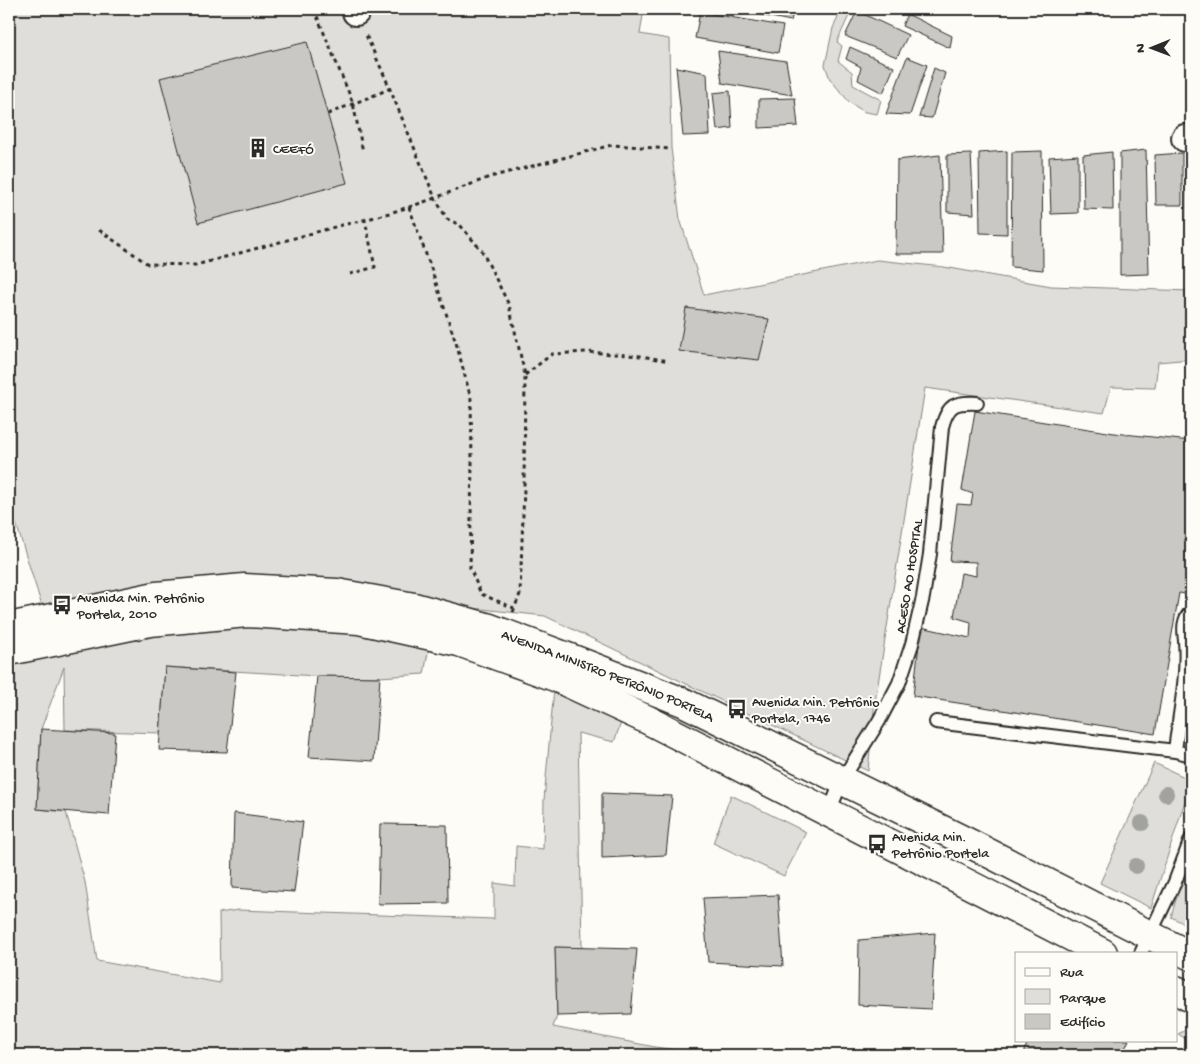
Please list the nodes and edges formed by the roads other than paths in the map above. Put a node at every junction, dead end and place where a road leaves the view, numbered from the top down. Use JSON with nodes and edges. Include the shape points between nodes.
{"nodes":[{"id":1,"x":977,"y":403,"type":"dead end"},
{"id":2,"x":1191,"y":612,"type":"edge"},
{"id":3,"x":9,"y":627,"type":"edge"},
{"id":4,"x":9,"y":651,"type":"edge"},
{"id":5,"x":936,"y":722,"type":"dead end"},
{"id":6,"x":1174,"y":751,"type":"junction"},
{"id":7,"x":1191,"y":755,"type":"edge"},
{"id":8,"x":842,"y":780,"type":"junction"},
{"id":9,"x":829,"y":812,"type":"junction"},
{"id":10,"x":1191,"y":839,"type":"edge"},
{"id":11,"x":1145,"y":944,"type":"edge"},
{"id":12,"x":1101,"y":952,"type":"edge"},
{"id":13,"x":1176,"y":952,"type":"edge"},
{"id":14,"x":1178,"y":953,"type":"edge"},
{"id":15,"x":1191,"y":956,"type":"edge"},
{"id":16,"x":1178,"y":991,"type":"edge"},
{"id":17,"x":1191,"y":998,"type":"edge"}],
"edges":[{"from":1,"to":8,"type":"lane","name":"ACESO AO HOSPITAL","via":[[964,402],[952,406],[945,416],[930,554],[912,644],[899,683]]},
{"from":2,"to":6,"type":"lane","via":[[1184,622],[1186,668]]},
{"from":3,"to":8,"type":"street","name":"AVENIDA MINISTRO PETRÔNIO PORTELA","via":[[156,596],[244,588],[337,593],[414,607],[505,633],[683,702]]},
{"from":4,"to":9,"type":"street","name":"AVENIDA MINISTRO PETRÔNIO PORTELA","via":[[160,621],[247,614],[358,620],[459,642],[555,677],[648,720]]},
{"from":5,"to":6,"type":"lane"},
{"from":6,"to":7,"type":"lane"},
{"from":8,"to":9,"type":"lane","name":"ACESO AO HOSPITAL"},
{"from":8,"to":11,"type":"street","name":"AVENIDA MINISTRO PETRÔNIO PORTELA","via":[[968,842]]},
{"from":9,"to":12,"type":"street","name":"AVENIDA MINISTRO PETRÔNIO PORTELA"},
{"from":10,"to":11,"type":"lane","via":[[1175,882]]},
{"from":11,"to":13,"type":"street","name":"AVENIDA MINISTRO PETRÔNIO PORTELA"},
{"from":14,"to":15,"type":"street","name":"AVENIDA MINISTRO PETRÔNIO PORTELA"},
{"from":16,"to":17,"type":"street"}]}
